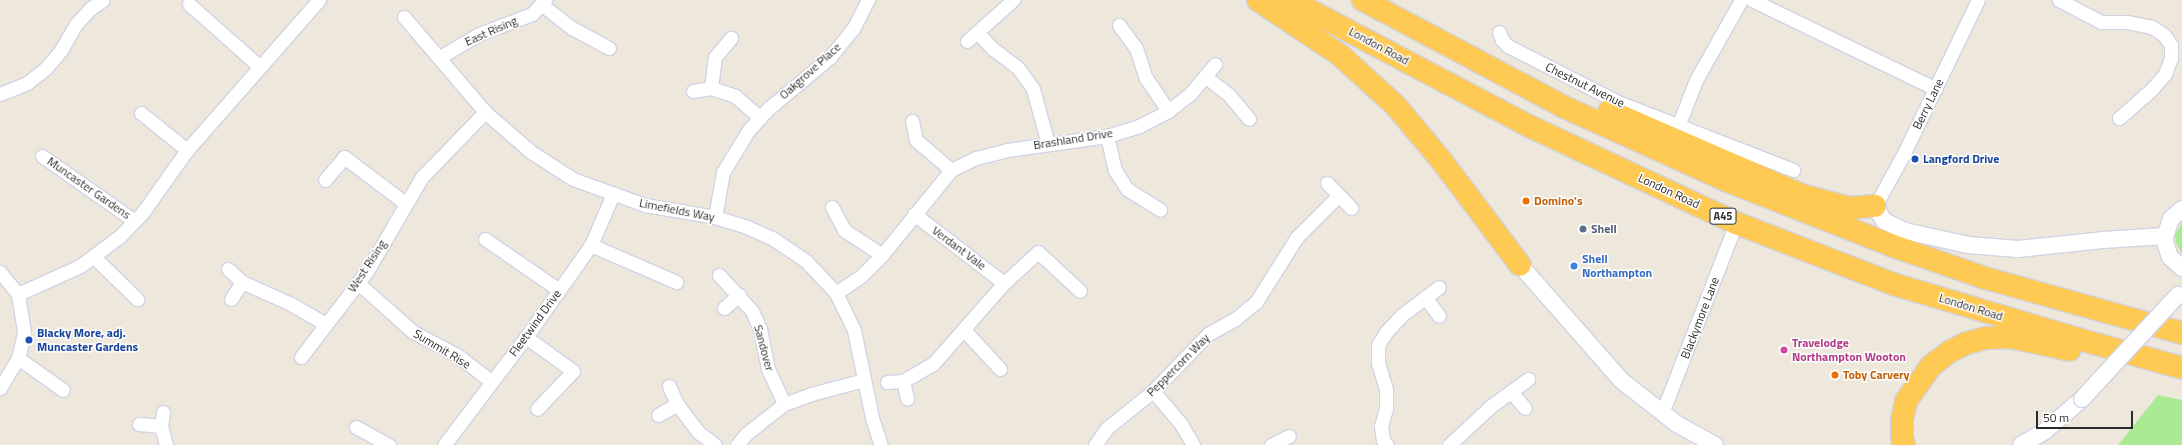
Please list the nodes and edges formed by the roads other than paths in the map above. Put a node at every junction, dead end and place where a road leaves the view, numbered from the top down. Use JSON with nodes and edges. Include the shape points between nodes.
{"nodes":[{"id":1,"x":103,"y":0,"type":"edge"},
{"id":2,"x":319,"y":0,"type":"edge"},
{"id":3,"x":868,"y":0,"type":"edge"},
{"id":4,"x":1014,"y":0,"type":"edge"},
{"id":5,"x":1258,"y":0,"type":"edge"},
{"id":6,"x":1290,"y":0,"type":"edge"},
{"id":7,"x":1363,"y":0,"type":"edge"},
{"id":8,"x":1741,"y":0,"type":"edge"},
{"id":9,"x":1752,"y":0,"type":"edge"},
{"id":10,"x":1978,"y":0,"type":"edge"},
{"id":11,"x":2059,"y":0,"type":"edge"},
{"id":12,"x":543,"y":2,"type":"edge"},
{"id":13,"x":189,"y":4,"type":"dead end"},
{"id":14,"x":1771,"y":4,"type":"edge"},
{"id":15,"x":404,"y":17,"type":"dead end"},
{"id":16,"x":1119,"y":25,"type":"dead end"},
{"id":17,"x":1500,"y":32,"type":"dead end"},
{"id":18,"x":978,"y":33,"type":"junction"},
{"id":19,"x":731,"y":38,"type":"dead end"},
{"id":20,"x":967,"y":41,"type":"dead end"},
{"id":21,"x":609,"y":48,"type":"dead end"},
{"id":22,"x":1463,"y":52,"type":"junction"},
{"id":23,"x":440,"y":57,"type":"junction"},
{"id":24,"x":1215,"y":64,"type":"dead end"},
{"id":25,"x":260,"y":67,"type":"junction"},
{"id":26,"x":1206,"y":77,"type":"junction"},
{"id":27,"x":711,"y":88,"type":"junction"},
{"id":28,"x":1936,"y":89,"type":"junction"},
{"id":29,"x":693,"y":91,"type":"dead end"},
{"id":30,"x":0,"y":94,"type":"edge"},
{"id":31,"x":1168,"y":111,"type":"junction"},
{"id":32,"x":486,"y":112,"type":"junction"},
{"id":33,"x":141,"y":113,"type":"dead end"},
{"id":34,"x":760,"y":118,"type":"junction"},
{"id":35,"x":2119,"y":118,"type":"dead end"},
{"id":36,"x":1249,"y":119,"type":"dead end"},
{"id":37,"x":912,"y":121,"type":"dead end"},
{"id":38,"x":1678,"y":126,"type":"junction"},
{"id":39,"x":1107,"y":136,"type":"junction"},
{"id":40,"x":1048,"y":144,"type":"junction"},
{"id":41,"x":187,"y":150,"type":"junction"},
{"id":42,"x":42,"y":156,"type":"dead end"},
{"id":43,"x":951,"y":170,"type":"junction"},
{"id":44,"x":1793,"y":170,"type":"dead end"},
{"id":45,"x":325,"y":180,"type":"dead end"},
{"id":46,"x":1327,"y":184,"type":"dead end"},
{"id":47,"x":613,"y":194,"type":"junction"},
{"id":48,"x":1338,"y":196,"type":"junction"},
{"id":49,"x":405,"y":204,"type":"junction"},
{"id":50,"x":1875,"y":206,"type":"junction"},
{"id":51,"x":832,"y":207,"type":"dead end"},
{"id":52,"x":1351,"y":208,"type":"dead end"},
{"id":53,"x":2182,"y":209,"type":"edge"},
{"id":54,"x":1160,"y":210,"type":"dead end"},
{"id":55,"x":914,"y":214,"type":"junction"},
{"id":56,"x":715,"y":217,"type":"junction"},
{"id":57,"x":135,"y":220,"type":"junction"},
{"id":58,"x":1736,"y":223,"type":"junction"},
{"id":59,"x":2165,"y":236,"type":"junction"},
{"id":60,"x":485,"y":239,"type":"dead end"},
{"id":61,"x":591,"y":245,"type":"junction"},
{"id":62,"x":882,"y":255,"type":"junction"},
{"id":63,"x":93,"y":256,"type":"junction"},
{"id":64,"x":1520,"y":265,"type":"joint"},
{"id":65,"x":2182,"y":268,"type":"edge"},
{"id":66,"x":228,"y":269,"type":"dead end"},
{"id":67,"x":0,"y":272,"type":"edge"},
{"id":68,"x":719,"y":275,"type":"dead end"},
{"id":69,"x":242,"y":282,"type":"junction"},
{"id":70,"x":676,"y":282,"type":"dead end"},
{"id":71,"x":358,"y":283,"type":"junction"},
{"id":72,"x":1004,"y":283,"type":"junction"},
{"id":73,"x":1439,"y":287,"type":"dead end"},
{"id":74,"x":559,"y":290,"type":"junction"},
{"id":75,"x":1080,"y":291,"type":"dead end"},
{"id":76,"x":2180,"y":292,"type":"edge"},
{"id":77,"x":836,"y":293,"type":"junction"},
{"id":78,"x":18,"y":294,"type":"junction"},
{"id":79,"x":739,"y":294,"type":"junction"},
{"id":80,"x":1426,"y":298,"type":"junction"},
{"id":81,"x":136,"y":299,"type":"dead end"},
{"id":82,"x":231,"y":299,"type":"dead end"},
{"id":83,"x":724,"y":308,"type":"dead end"},
{"id":84,"x":1439,"y":316,"type":"dead end"},
{"id":85,"x":325,"y":324,"type":"junction"},
{"id":86,"x":964,"y":330,"type":"junction"},
{"id":87,"x":2182,"y":333,"type":"edge"},
{"id":88,"x":526,"y":337,"type":"junction"},
{"id":89,"x":18,"y":358,"type":"junction"},
{"id":90,"x":301,"y":358,"type":"dead end"},
{"id":91,"x":2180,"y":367,"type":"edge"},
{"id":92,"x":1000,"y":369,"type":"dead end"},
{"id":93,"x":1528,"y":379,"type":"dead end"},
{"id":94,"x":864,"y":380,"type":"junction"},
{"id":95,"x":903,"y":381,"type":"junction"},
{"id":96,"x":492,"y":382,"type":"junction"},
{"id":97,"x":887,"y":382,"type":"dead end"},
{"id":98,"x":669,"y":386,"type":"dead end"},
{"id":99,"x":0,"y":388,"type":"edge"},
{"id":100,"x":63,"y":390,"type":"dead end"},
{"id":101,"x":1153,"y":391,"type":"junction"},
{"id":102,"x":1511,"y":392,"type":"junction"},
{"id":103,"x":907,"y":399,"type":"dead end"},
{"id":104,"x":677,"y":404,"type":"junction"},
{"id":105,"x":784,"y":404,"type":"junction"},
{"id":106,"x":1525,"y":408,"type":"dead end"},
{"id":107,"x":537,"y":409,"type":"dead end"},
{"id":108,"x":163,"y":412,"type":"dead end"},
{"id":109,"x":1662,"y":413,"type":"junction"},
{"id":110,"x":658,"y":415,"type":"dead end"},
{"id":111,"x":139,"y":424,"type":"dead end"},
{"id":112,"x":161,"y":426,"type":"junction"},
{"id":113,"x":356,"y":427,"type":"dead end"},
{"id":114,"x":1289,"y":436,"type":"dead end"},
{"id":115,"x":166,"y":445,"type":"edge"},
{"id":116,"x":389,"y":445,"type":"edge"},
{"id":117,"x":444,"y":445,"type":"edge"},
{"id":118,"x":715,"y":445,"type":"edge"},
{"id":119,"x":737,"y":445,"type":"edge"},
{"id":120,"x":881,"y":445,"type":"edge"},
{"id":121,"x":1095,"y":445,"type":"edge"},
{"id":122,"x":1193,"y":445,"type":"edge"},
{"id":123,"x":1274,"y":445,"type":"edge"},
{"id":124,"x":1387,"y":445,"type":"edge"},
{"id":125,"x":1450,"y":445,"type":"edge"},
{"id":126,"x":1715,"y":445,"type":"edge"},
{"id":127,"x":1904,"y":445,"type":"edge"},
{"id":128,"x":2021,"y":445,"type":"edge"}],
"edges":[{"from":1,"to":30,"type":"street","via":[[76,24],[61,50],[46,68],[27,83]]},
{"from":2,"to":25,"type":"street","name":"Muncaster Gardens"},
{"from":3,"to":34,"type":"street","name":"Oakgrove Place","via":[[853,29],[830,57]]},
{"from":4,"to":18,"type":"street"},
{"from":5,"to":64,"type":"highway","via":[[1340,55],[1396,106],[1441,160]]},
{"from":6,"to":58,"type":"highway","name":"London Road","number":"A45","via":[[1531,127]]},
{"from":7,"to":22,"type":"highway"},
{"from":8,"to":38,"type":"street","via":[[1696,80]]},
{"from":9,"to":14,"type":"street"},
{"from":10,"to":28,"type":"street","name":"Berry Lane"},
{"from":11,"to":35,"type":"street","via":[[2101,22],[2127,22],[2152,27],[2164,35],[2171,45],[2171,58],[2165,74]]},
{"from":12,"to":21,"type":"street","name":"East Rising","via":[[572,28]]},
{"from":12,"to":23,"type":"street","name":"East Rising","via":[[532,14],[479,34]]},
{"from":13,"to":25,"type":"street"},
{"from":14,"to":28,"type":"street"},
{"from":15,"to":23,"type":"street","name":"Limefields Way"},
{"from":16,"to":31,"type":"street","via":[[1136,48],[1146,78]]},
{"from":17,"to":38,"type":"street","name":"Chestnut Avenue","via":[[1502,40],[1508,46],[1618,102]]},
{"from":18,"to":20,"type":"street"},
{"from":18,"to":40,"type":"street","via":[[993,49],[1018,68],[1033,89]]},
{"from":19,"to":27,"type":"street","via":[[715,57]]},
{"from":22,"to":50,"type":"highway","via":[[1538,81],[1802,194],[1850,208]]},
{"from":22,"to":87,"type":"highway","via":[[1562,106],[1725,180],[1886,243],[1985,278]]},
{"from":23,"to":32,"type":"street","name":"Limefields Way"},
{"from":24,"to":26,"type":"street","name":"Brashland Drive"},
{"from":25,"to":41,"type":"street","name":"Muncaster Gardens"},
{"from":26,"to":31,"type":"street","name":"Brashland Drive","via":[[1190,94]]},
{"from":26,"to":36,"type":"street","via":[[1229,95]]},
{"from":27,"to":29,"type":"street"},
{"from":27,"to":34,"type":"street","via":[[735,96]]},
{"from":28,"to":50,"type":"street","name":"Berry Lane"},
{"from":31,"to":39,"type":"street","name":"Brashland Drive","via":[[1139,126]]},
{"from":32,"to":47,"type":"street","name":"Limefields Way","via":[[531,152],[573,179]]},
{"from":32,"to":49,"type":"street","name":"West Rising","via":[[422,177]]},
{"from":33,"to":41,"type":"street"},
{"from":34,"to":56,"type":"street","name":"Oakgrove Place","via":[[748,131],[723,172]]},
{"from":37,"to":43,"type":"street","via":[[916,140]]},
{"from":38,"to":44,"type":"street","name":"Chestnut Avenue"},
{"from":39,"to":40,"type":"street","name":"Brashland Drive"},
{"from":39,"to":54,"type":"street","via":[[1115,170],[1127,189]]},
{"from":40,"to":43,"type":"street","name":"Brashland Drive","via":[[976,158]]},
{"from":41,"to":57,"type":"street","name":"Muncaster Gardens"},
{"from":42,"to":57,"type":"street","name":"Muncaster Gardens"},
{"from":43,"to":55,"type":"street","name":"Brashland Drive"},
{"from":45,"to":49,"type":"street","via":[[344,157]]},
{"from":46,"to":48,"type":"street"},
{"from":47,"to":56,"type":"street","name":"Limefields Way","via":[[645,205]]},
{"from":47,"to":61,"type":"street","name":"Fleetwind Drive"},
{"from":48,"to":52,"type":"street"},
{"from":48,"to":101,"type":"street","name":"Peppercorn Way","via":[[1297,237],[1256,302],[1235,319],[1208,334]]},
{"from":49,"to":71,"type":"street","name":"West Rising"},
{"from":50,"to":59,"type":"street","via":[[1884,221],[1905,231],[1968,245],[2018,249]]},
{"from":51,"to":62,"type":"street","via":[[844,230]]},
{"from":53,"to":59,"type":"street","via":[[2170,219]]},
{"from":55,"to":62,"type":"street","name":"Brashland Drive"},
{"from":55,"to":72,"type":"street","name":"Verdant Vale"},
{"from":56,"to":77,"type":"street","name":"Limefields Way","via":[[772,238],[806,261]]},
{"from":57,"to":63,"type":"street","name":"Muncaster Gardens","via":[[120,236]]},
{"from":58,"to":91,"type":"highway","name":"London Road","number":"A45","via":[[1893,284]]},
{"from":58,"to":109,"type":"street","name":"Blackymore Lane"},
{"from":59,"to":65,"type":"street","via":[[2165,246],[2170,258]]},
{"from":60,"to":74,"type":"street"},
{"from":61,"to":70,"type":"street"},
{"from":61,"to":74,"type":"street","name":"Fleetwind Drive"},
{"from":62,"to":77,"type":"street","name":"Brashland Drive","via":[[861,276]]},
{"from":63,"to":78,"type":"street","name":"Muncaster Gardens","via":[[55,279]]},
{"from":63,"to":81,"type":"street"},
{"from":64,"to":109,"type":"street","via":[[1622,381]]},
{"from":66,"to":69,"type":"street"},
{"from":67,"to":78,"type":"street"},
{"from":68,"to":79,"type":"street","name":"Sandover"},
{"from":69,"to":82,"type":"street"},
{"from":69,"to":85,"type":"street","via":[[291,304]]},
{"from":71,"to":85,"type":"street","name":"West Rising"},
{"from":71,"to":96,"type":"street","name":"Summit Rise","via":[[413,332],[457,355]]},
{"from":72,"to":75,"type":"street","via":[[1038,252]]},
{"from":72,"to":86,"type":"street"},
{"from":73,"to":80,"type":"street"},
{"from":74,"to":88,"type":"street","name":"Fleetwind Drive"},
{"from":76,"to":128,"type":"street","bridge":true,"via":[[2082,399],[2045,431]]},
{"from":77,"to":94,"type":"street","name":"Limefields Way","via":[[854,330]]},
{"from":78,"to":89,"type":"street","via":[[24,333]]},
{"from":79,"to":83,"type":"street"},
{"from":79,"to":105,"type":"street","name":"Sandover","via":[[752,311],[760,329],[768,369]]},
{"from":80,"to":84,"type":"street"},
{"from":80,"to":124,"type":"street","via":[[1402,314],[1378,345],[1378,363],[1386,389],[1386,408],[1381,426],[1383,440]]},
{"from":85,"to":90,"type":"street","name":"West Rising"},
{"from":86,"to":92,"type":"street"},
{"from":86,"to":95,"type":"street","via":[[933,364]]},
{"from":88,"to":96,"type":"street","name":"Fleetwind Drive"},
{"from":88,"to":107,"type":"street","via":[[572,371]]},
{"from":89,"to":99,"type":"street"},
{"from":89,"to":100,"type":"street"},
{"from":91,"to":127,"type":"highway","via":[[2064,349],[2010,337],[1986,338],[1967,343],[1949,352],[1931,366],[1906,401],[1902,420]]},
{"from":93,"to":102,"type":"street"},
{"from":94,"to":105,"type":"street"},
{"from":94,"to":120,"type":"street","name":"Limefields Way"},
{"from":95,"to":97,"type":"street"},
{"from":95,"to":103,"type":"street"},
{"from":96,"to":117,"type":"street","name":"Fleetwind Drive"},
{"from":98,"to":104,"type":"street"},
{"from":101,"to":121,"type":"street","name":"Peppercorn Way","via":[[1107,428]]},
{"from":101,"to":122,"type":"street","via":[[1181,424]]},
{"from":102,"to":106,"type":"street"},
{"from":102,"to":125,"type":"street","via":[[1491,406]]},
{"from":104,"to":110,"type":"street"},
{"from":104,"to":118,"type":"street","via":[[698,432]]},
{"from":105,"to":119,"type":"street","via":[[746,434]]},
{"from":108,"to":112,"type":"street"},
{"from":109,"to":126,"type":"street"},
{"from":111,"to":112,"type":"street"},
{"from":112,"to":115,"type":"street"},
{"from":113,"to":116,"type":"street"},
{"from":114,"to":123,"type":"street"}]}
